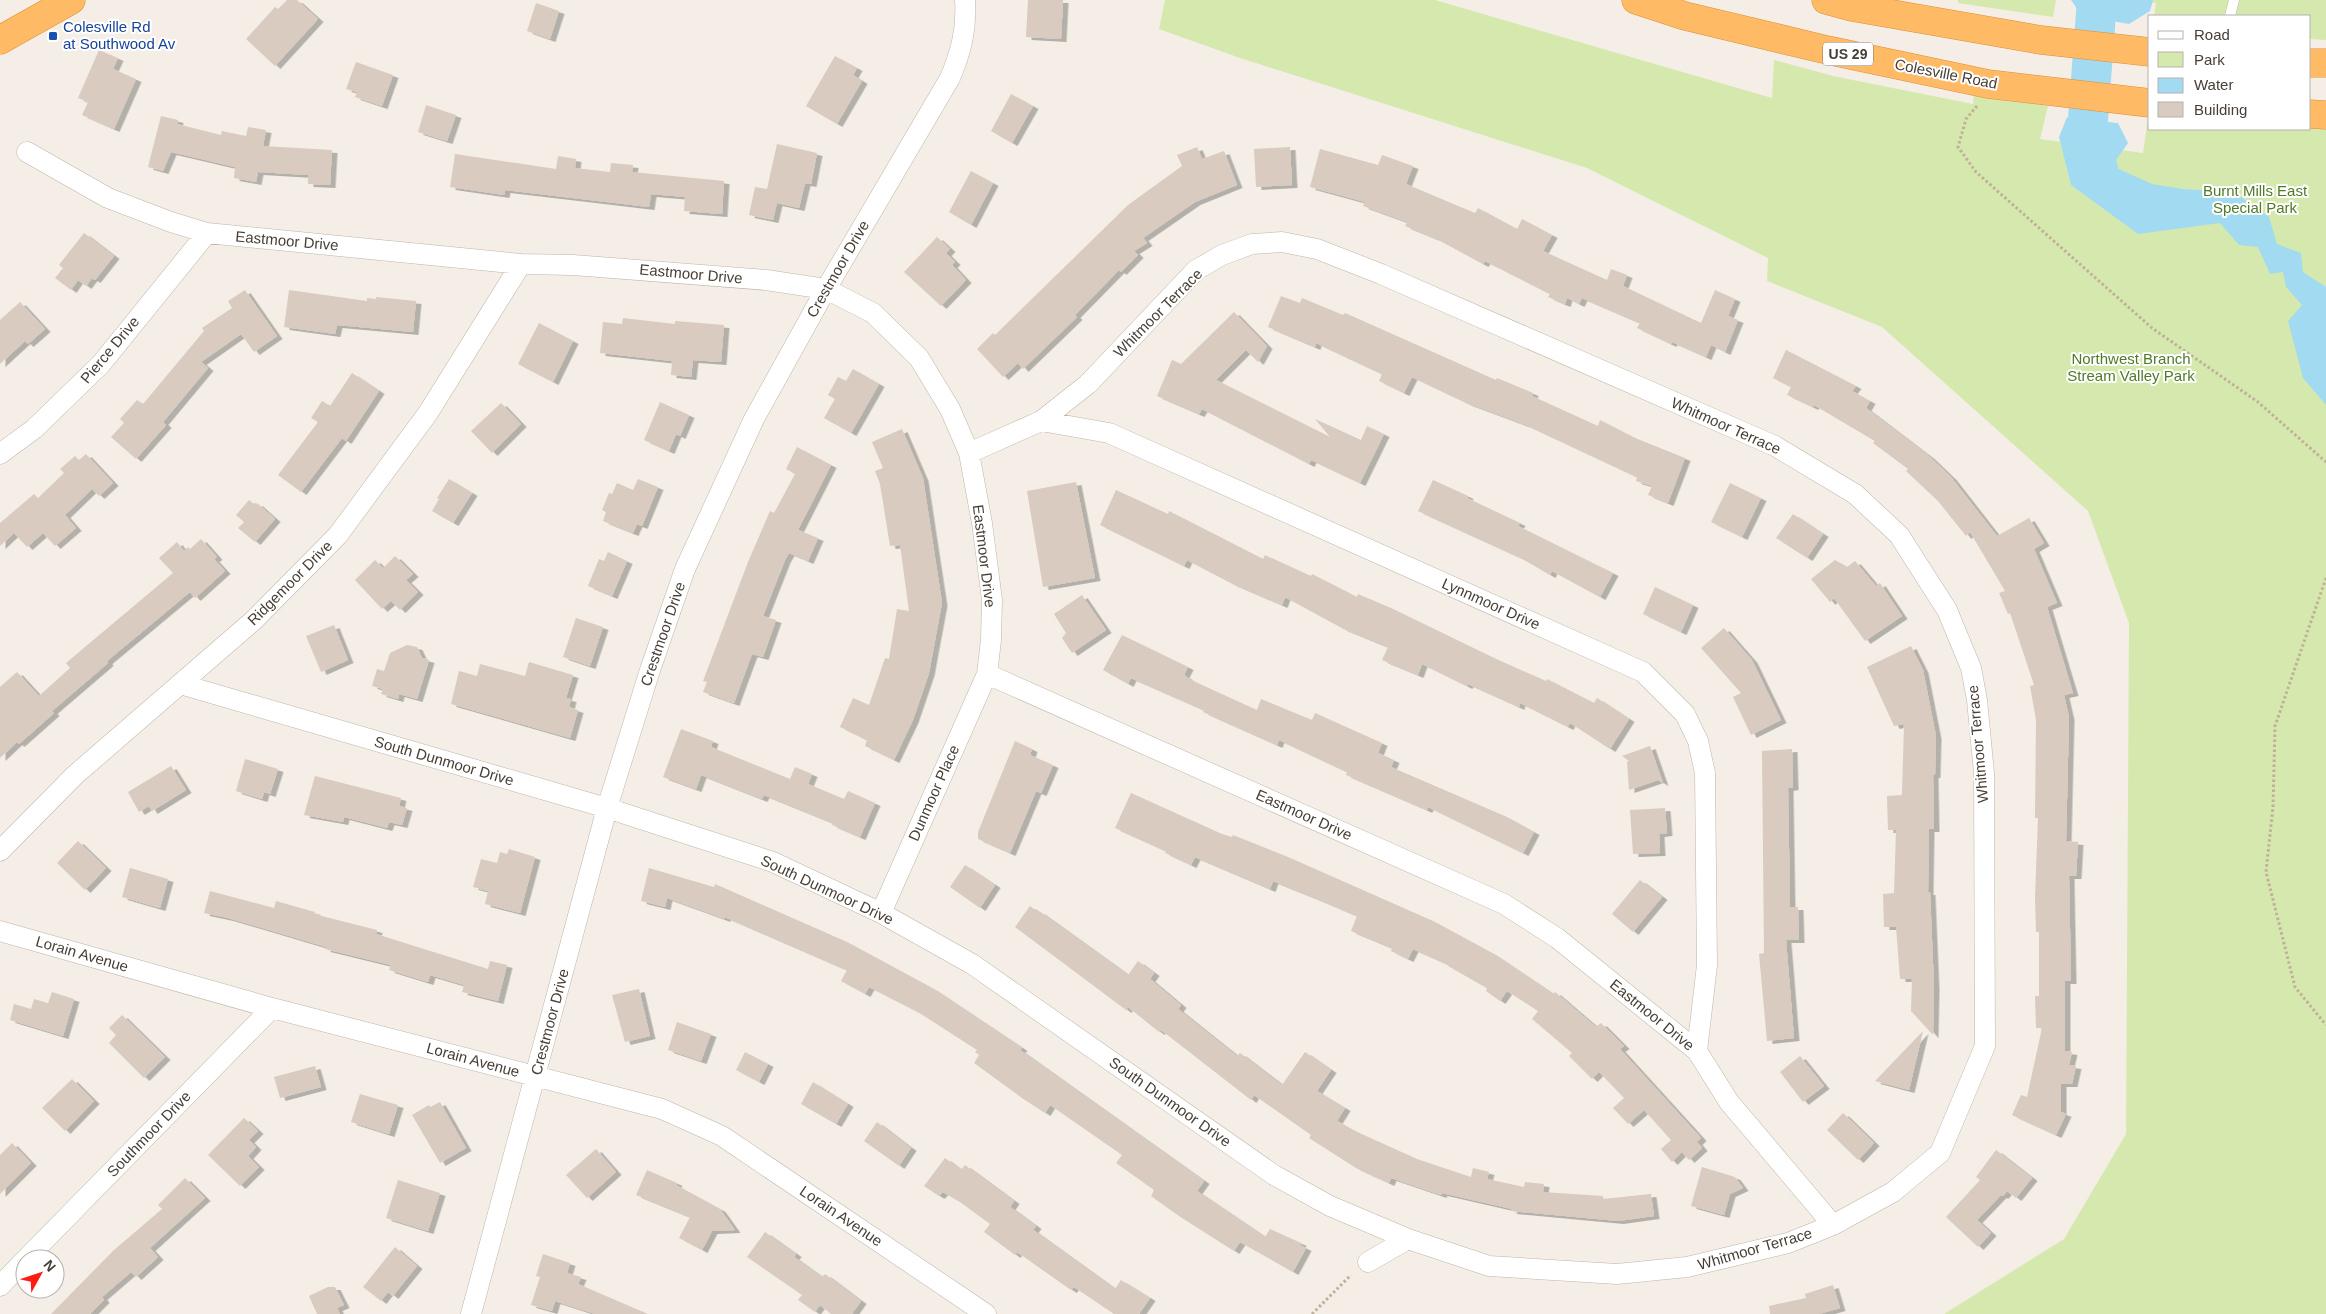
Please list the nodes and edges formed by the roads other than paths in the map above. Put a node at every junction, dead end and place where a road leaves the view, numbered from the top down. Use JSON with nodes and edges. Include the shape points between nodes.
{"nodes":[{"id":1,"x":72,"y":0,"type":"edge"},
{"id":2,"x":965,"y":0,"type":"edge"},
{"id":3,"x":1636,"y":0,"type":"edge"},
{"id":4,"x":1826,"y":0,"type":"edge"},
{"id":5,"x":2234,"y":0,"type":"edge"},
{"id":6,"x":2230,"y":15,"type":"edge"},
{"id":7,"x":0,"y":40,"type":"edge"},
{"id":8,"x":2143,"y":51,"type":"edge"},
{"id":9,"x":2311,"y":63,"type":"edge"},
{"id":10,"x":2326,"y":63,"type":"edge"},
{"id":11,"x":2137,"y":102,"type":"edge"},
{"id":12,"x":2311,"y":114,"type":"edge"},
{"id":13,"x":2326,"y":115,"type":"edge"},
{"id":14,"x":27,"y":152,"type":"dead end"},
{"id":15,"x":207,"y":233,"type":"junction"},
{"id":16,"x":522,"y":264,"type":"junction"},
{"id":17,"x":826,"y":289,"type":"junction"},
{"id":18,"x":1041,"y":421,"type":"junction"},
{"id":19,"x":969,"y":453,"type":"junction"},
{"id":20,"x":0,"y":454,"type":"edge"},
{"id":21,"x":987,"y":674,"type":"junction"},
{"id":22,"x":180,"y":684,"type":"junction"},
{"id":23,"x":607,"y":808,"type":"junction"},
{"id":24,"x":0,"y":851,"type":"edge"},
{"id":25,"x":881,"y":913,"type":"junction"},
{"id":26,"x":0,"y":931,"type":"edge"},
{"id":27,"x":272,"y":1008,"type":"junction"},
{"id":28,"x":1697,"y":1050,"type":"junction"},
{"id":29,"x":536,"y":1076,"type":"junction"},
{"id":30,"x":1833,"y":1225,"type":"junction"},
{"id":31,"x":1408,"y":1239,"type":"junction"},
{"id":32,"x":37,"y":1249,"type":"edge"},
{"id":33,"x":1368,"y":1262,"type":"road end"},
{"id":34,"x":15,"y":1271,"type":"edge"},
{"id":35,"x":0,"y":1286,"type":"edge"},
{"id":36,"x":470,"y":1314,"type":"edge"},
{"id":37,"x":986,"y":1314,"type":"edge"}],
"edges":[{"from":1,"to":7,"type":"highway"},
{"from":2,"to":17,"type":"street","name":"Crestmoor Drive","via":[[962,50],[950,78]]},
{"from":3,"to":11,"type":"highway","name":"Colesville Road","number":"US 29","via":[[1685,16],[1827,50],[1988,84]]},
{"from":4,"to":8,"type":"highway","via":[[2080,44]]},
{"from":5,"to":6,"type":"lane"},
{"from":9,"to":10,"type":"highway"},
{"from":12,"to":13,"type":"highway"},
{"from":14,"to":15,"type":"street","name":"Eastmoor Drive","via":[[108,198]]},
{"from":15,"to":16,"type":"street","name":"Eastmoor Drive"},
{"from":15,"to":20,"type":"street","name":"Pierce Drive","via":[[102,364],[34,429]]},
{"from":16,"to":17,"type":"street","name":"Eastmoor Drive","via":[[766,280]]},
{"from":16,"to":22,"type":"street","name":"Ridgemoor Drive","via":[[428,413],[338,535],[254,620]]},
{"from":17,"to":19,"type":"street","name":"Eastmoor Drive","via":[[873,313],[919,358],[950,409]]},
{"from":17,"to":23,"type":"street","name":"Crestmoor Drive","via":[[754,419],[685,569]]},
{"from":18,"to":19,"type":"street"},
{"from":18,"to":28,"type":"street","name":"Lynnmoor Drive","via":[[1109,433],[1643,672],[1685,714],[1698,741],[1705,773],[1707,965]]},
{"from":18,"to":30,"type":"street","name":"Whitmoor Terrace","via":[[1088,384],[1196,270],[1222,255],[1252,244],[1282,242],[1317,250],[1381,274],[1775,446],[1856,494],[1899,535],[1947,610],[1970,668],[1977,700],[1984,772],[1985,1046],[1940,1152],[1893,1192]]},
{"from":19,"to":21,"type":"street","name":"Eastmoor Drive","via":[[992,600]]},
{"from":21,"to":25,"type":"street","name":"Dunmoor Place"},
{"from":21,"to":28,"type":"street","name":"Eastmoor Drive","via":[[1504,904],[1556,938]]},
{"from":22,"to":23,"type":"street","name":"South Dunmoor Drive"},
{"from":22,"to":24,"type":"street","name":"Ridgemoor Drive","via":[[75,775]]},
{"from":23,"to":25,"type":"street","name":"South Dunmoor Drive","via":[[773,862]]},
{"from":23,"to":29,"type":"street","name":"Crestmoor Drive"},
{"from":25,"to":31,"type":"street","name":"South Dunmoor Drive","via":[[972,964],[1274,1175],[1330,1206]]},
{"from":26,"to":27,"type":"street","name":"Lorain Avenue"},
{"from":27,"to":29,"type":"street","name":"Lorain Avenue"},
{"from":27,"to":32,"type":"street","name":"Southmoor Drive"},
{"from":28,"to":30,"type":"street","name":"Eastmoor Drive","via":[[1729,1102]]},
{"from":29,"to":36,"type":"street","name":"Crestmoor Drive"},
{"from":29,"to":37,"type":"street","name":"Lorain Avenue","via":[[662,1108],[722,1136]]},
{"from":30,"to":31,"type":"street","name":"Whitmoor Terrace","via":[[1788,1243],[1687,1267],[1616,1274],[1489,1266]]},
{"from":31,"to":33,"type":"street"},
{"from":34,"to":35,"type":"street","name":"Southmoor Drive"}]}
